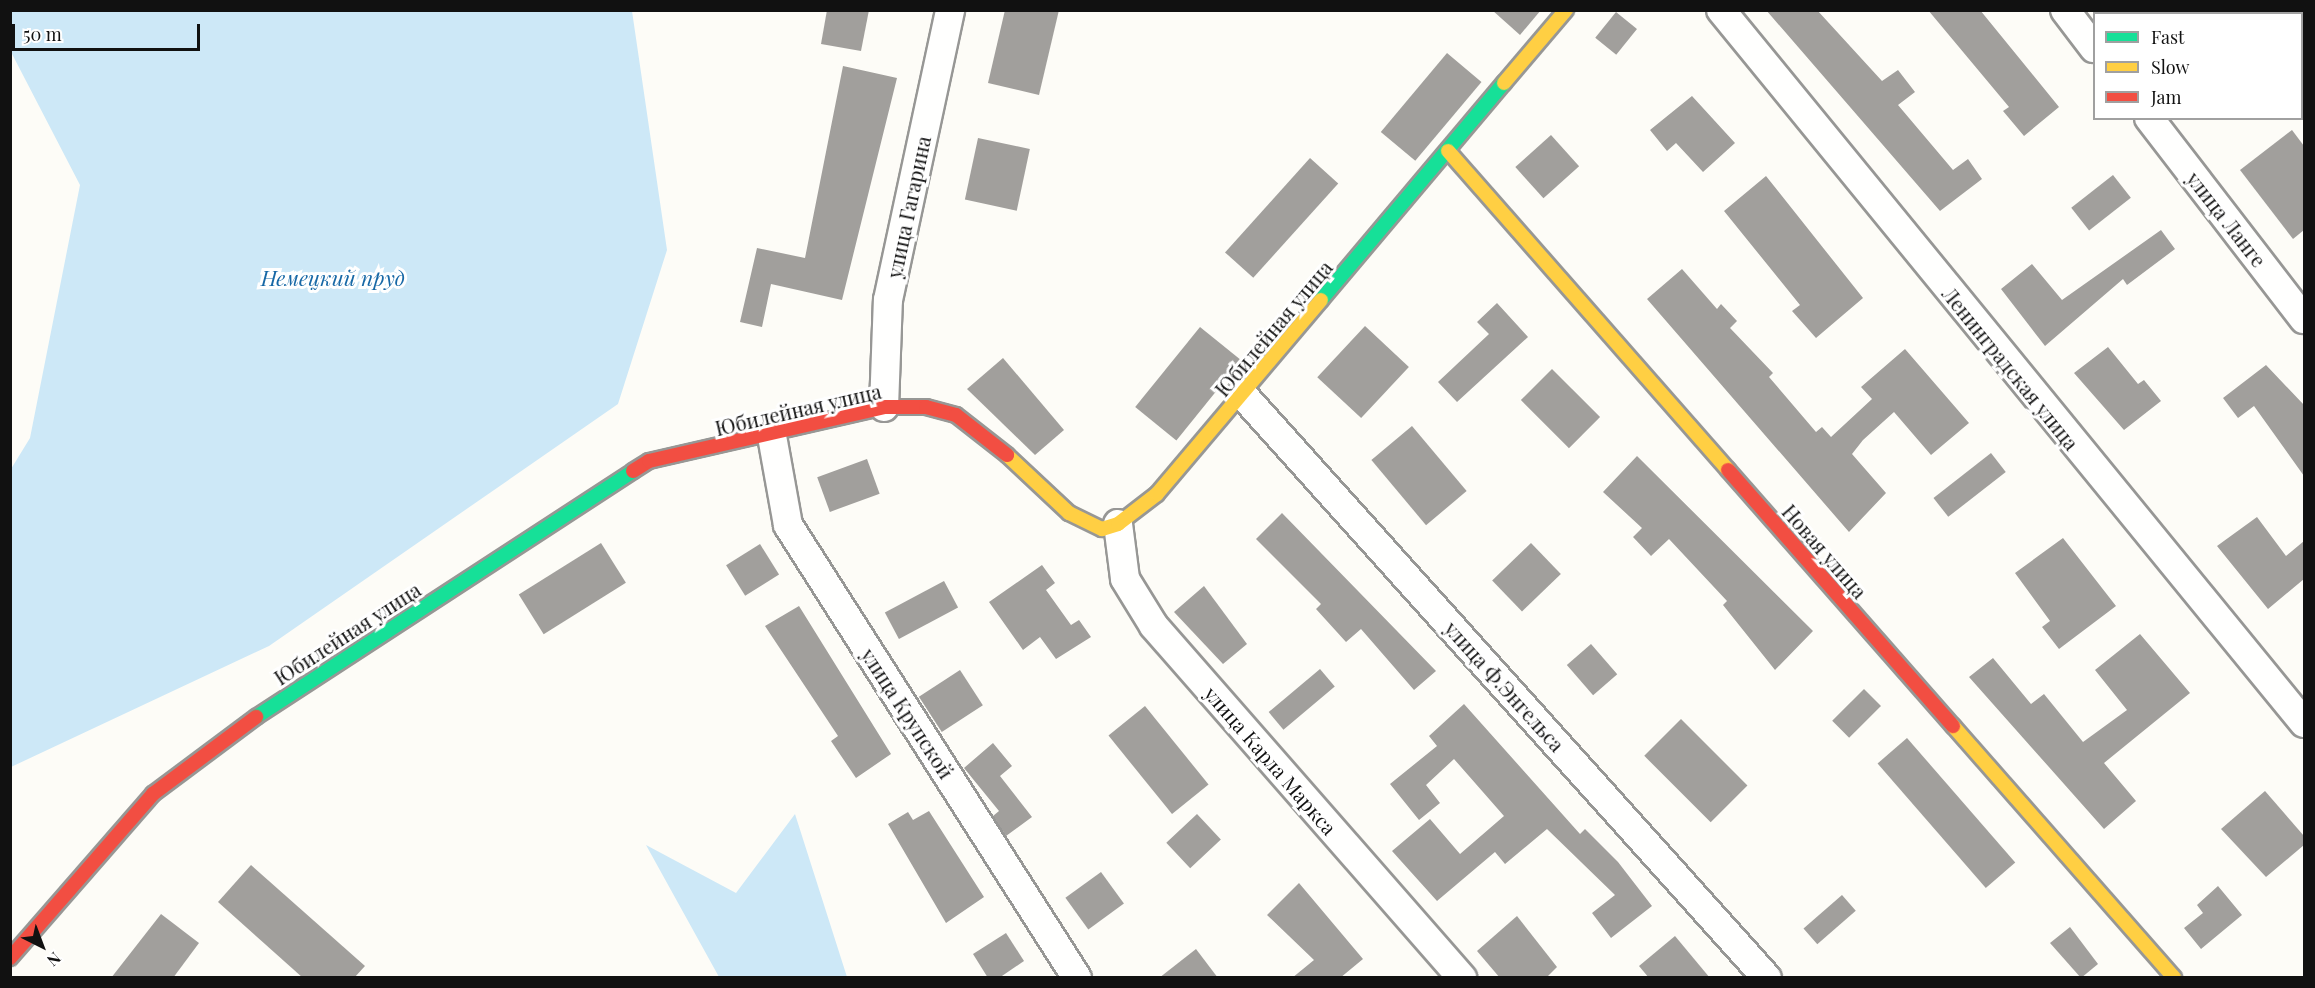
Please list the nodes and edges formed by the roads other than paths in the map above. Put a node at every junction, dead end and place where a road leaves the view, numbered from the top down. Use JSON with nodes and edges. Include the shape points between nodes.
{"nodes":[{"id":1,"x":950,"y":10,"type":"edge"},
{"id":2,"x":1566,"y":10,"type":"edge"},
{"id":3,"x":1721,"y":10,"type":"edge"},
{"id":4,"x":2065,"y":10,"type":"edge"},
{"id":5,"x":2093,"y":47,"type":"edge"},
{"id":6,"x":2151,"y":120,"type":"edge"},
{"id":7,"x":1448,"y":151,"type":"junction"},
{"id":8,"x":2304,"y":319,"type":"edge"},
{"id":9,"x":1242,"y":394,"type":"junction"},
{"id":10,"x":884,"y":407,"type":"junction"},
{"id":11,"x":772,"y":436,"type":"junction"},
{"id":12,"x":1118,"y":524,"type":"junction"},
{"id":13,"x":2304,"y":723,"type":"edge"},
{"id":14,"x":10,"y":958,"type":"edge"},
{"id":15,"x":1077,"y":978,"type":"edge"},
{"id":16,"x":1462,"y":978,"type":"edge"},
{"id":17,"x":1767,"y":978,"type":"edge"},
{"id":18,"x":2174,"y":978,"type":"edge"}],
"edges":[{"from":1,"to":10,"type":"street","name":"улица Гагарина","via":[[888,300]]},
{"from":2,"to":7,"type":"street","name":"Юбилейная улица"},
{"from":3,"to":13,"type":"street","name":"Ленинградская улица"},
{"from":4,"to":5,"type":"street"},
{"from":6,"to":8,"type":"street","name":"улица Ланге"},
{"from":7,"to":9,"type":"street","name":"Юбилейная улица"},
{"from":7,"to":18,"type":"street","name":"Новая улица"},
{"from":9,"to":12,"type":"street","name":"Юбилейная улица","via":[[1157,494]]},
{"from":9,"to":17,"type":"street","name":"улица Ф.Энгельса"},
{"from":10,"to":11,"type":"street","name":"Юбилейная улица"},
{"from":10,"to":12,"type":"street","name":"Юбилейная улица","via":[[926,407],[956,415],[1069,513],[1102,530]]},
{"from":11,"to":14,"type":"street","name":"Юбилейная улица","via":[[649,461],[303,683],[153,794]]},
{"from":11,"to":15,"type":"street","name":"улица Крупской","via":[[788,525]]},
{"from":12,"to":16,"type":"street","name":"улица Карла Маркса","via":[[1125,579],[1154,626]]}]}
